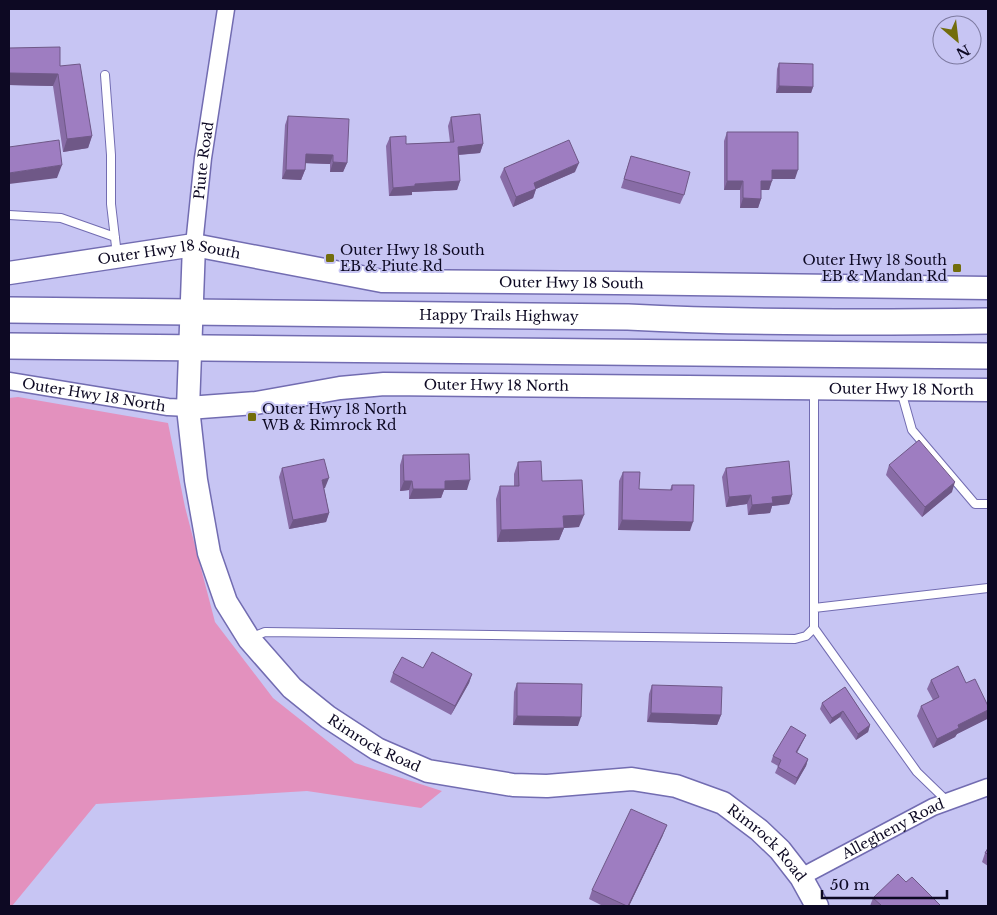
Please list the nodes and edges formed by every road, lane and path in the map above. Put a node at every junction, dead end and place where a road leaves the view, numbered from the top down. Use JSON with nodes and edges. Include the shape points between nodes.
{"nodes":[{"id":1,"x":226,"y":9,"type":"edge"},
{"id":2,"x":105,"y":75,"type":"dead end"},
{"id":3,"x":9,"y":215,"type":"edge"},
{"id":4,"x":194,"y":245,"type":"junction"},
{"id":5,"x":116,"y":247,"type":"junction"},
{"id":6,"x":9,"y":274,"type":"edge"},
{"id":7,"x":988,"y":288,"type":"edge"},
{"id":8,"x":9,"y":310,"type":"edge"},
{"id":9,"x":191,"y":313,"type":"junction"},
{"id":10,"x":988,"y":321,"type":"edge"},
{"id":11,"x":9,"y":346,"type":"edge"},
{"id":12,"x":190,"y":348,"type":"junction"},
{"id":13,"x":988,"y":356,"type":"edge"},
{"id":14,"x":9,"y":380,"type":"edge"},
{"id":15,"x":814,"y":387,"type":"junction"},
{"id":16,"x":900,"y":388,"type":"junction"},
{"id":17,"x":988,"y":390,"type":"edge"},
{"id":18,"x":188,"y":408,"type":"junction"},
{"id":19,"x":988,"y":504,"type":"edge"},
{"id":20,"x":988,"y":588,"type":"edge"},
{"id":21,"x":814,"y":608,"type":"junction"},
{"id":22,"x":814,"y":628,"type":"junction"},
{"id":23,"x":249,"y":639,"type":"junction"},
{"id":24,"x":988,"y":787,"type":"edge"},
{"id":25,"x":948,"y":802,"type":"junction"},
{"id":26,"x":801,"y":877,"type":"junction"},
{"id":27,"x":817,"y":906,"type":"edge"}],
"edges":[{"from":1,"to":4,"type":"street","name":"Piute Road","via":[[203,158]]},
{"from":2,"to":5,"type":"lane"},
{"from":3,"to":5,"type":"lane","via":[[61,218]]},
{"from":4,"to":5,"type":"street","name":"Outer Hwy 18 South"},
{"from":4,"to":7,"type":"street","name":"Outer Hwy 18 South","via":[[382,281]]},
{"from":4,"to":9,"type":"street","name":"Piute Road"},
{"from":5,"to":6,"type":"street","name":"Outer Hwy 18 South"},
{"from":8,"to":9,"type":"main road","name":"Happy Trails Highway"},
{"from":9,"to":10,"type":"main road","name":"Happy Trails Highway","via":[[628,317],[711,321]]},
{"from":9,"to":12,"type":"street","name":"Rimrock Road"},
{"from":11,"to":12,"type":"main road"},
{"from":12,"to":13,"type":"main road"},
{"from":12,"to":18,"type":"street","name":"Rimrock Road"},
{"from":14,"to":18,"type":"street","name":"Outer Hwy 18 North"},
{"from":15,"to":16,"type":"street","name":"Outer Hwy 18 North"},
{"from":15,"to":18,"type":"street","name":"Outer Hwy 18 North","via":[[384,384],[340,388],[256,403]]},
{"from":15,"to":21,"type":"lane"},
{"from":16,"to":17,"type":"street","name":"Outer Hwy 18 North"},
{"from":16,"to":19,"type":"lane","via":[[912,430],[975,504]]},
{"from":18,"to":23,"type":"street","name":"Rimrock Road","via":[[209,553],[226,602]]},
{"from":20,"to":21,"type":"lane"},
{"from":21,"to":22,"type":"lane"},
{"from":22,"to":23,"type":"lane","via":[[806,636],[795,639],[265,632]]},
{"from":22,"to":25,"type":"lane","via":[[917,772]]},
{"from":23,"to":26,"type":"street","name":"Rimrock Road","via":[[292,688],[328,717],[377,749],[428,771],[513,785],[546,786],[632,779],[676,786],[723,803],[759,830]]},
{"from":24,"to":25,"type":"street","name":"Allegheny Road"},
{"from":25,"to":26,"type":"street","name":"Allegheny Road"},
{"from":26,"to":27,"type":"street","name":"Rimrock Road"}]}
